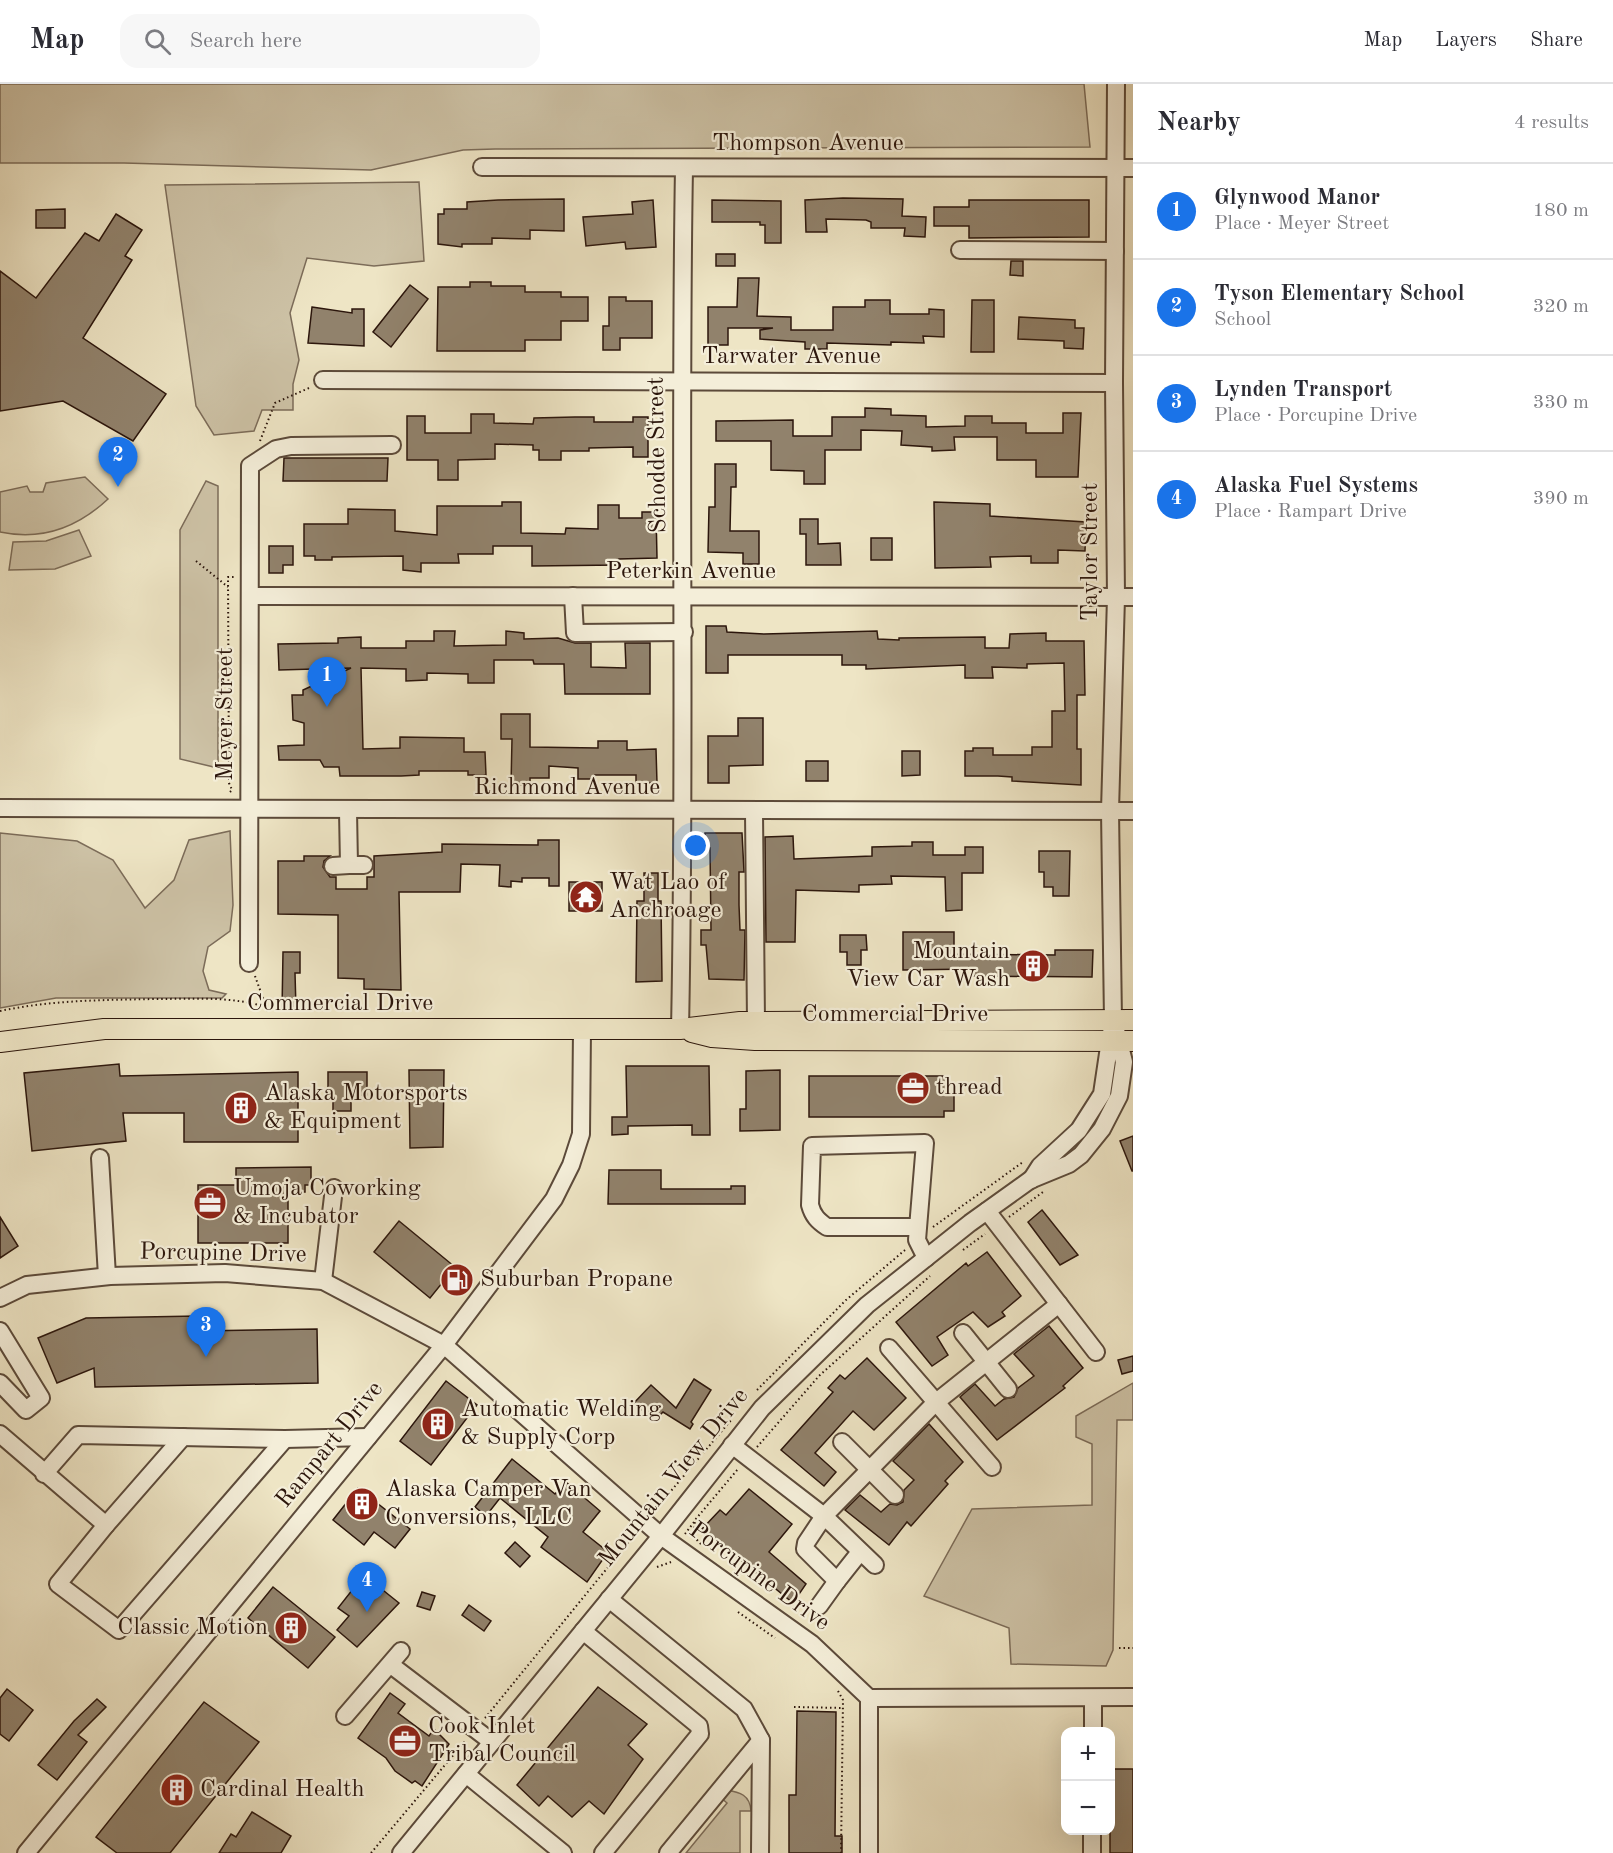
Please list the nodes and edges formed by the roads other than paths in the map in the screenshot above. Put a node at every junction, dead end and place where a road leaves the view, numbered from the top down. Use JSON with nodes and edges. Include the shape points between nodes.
{"nodes":[{"id":1,"x":1116,"y":84,"type":"edge"},
{"id":2,"x":483,"y":167,"type":"dead end"},
{"id":3,"x":684,"y":168,"type":"junction"},
{"id":4,"x":1125,"y":168,"type":"edge"},
{"id":5,"x":960,"y":250,"type":"dead end"},
{"id":6,"x":1115,"y":251,"type":"junction"},
{"id":7,"x":323,"y":380,"type":"road end"},
{"id":8,"x":680,"y":380,"type":"junction"},
{"id":9,"x":1114,"y":383,"type":"junction"},
{"id":10,"x":392,"y":445,"type":"dead end"},
{"id":11,"x":249,"y":596,"type":"junction"},
{"id":12,"x":573,"y":596,"type":"junction"},
{"id":13,"x":684,"y":596,"type":"junction"},
{"id":14,"x":1125,"y":597,"type":"edge"},
{"id":15,"x":684,"y":632,"type":"junction"},
{"id":16,"x":0,"y":808,"type":"edge"},
{"id":17,"x":250,"y":810,"type":"junction"},
{"id":18,"x":348,"y":811,"type":"junction"},
{"id":19,"x":1110,"y":811,"type":"junction"},
{"id":20,"x":1133,"y":811,"type":"edge"},
{"id":21,"x":682,"y":812,"type":"junction"},
{"id":22,"x":754,"y":812,"type":"junction"},
{"id":23,"x":349,"y":865,"type":"dead end"},
{"id":24,"x":249,"y":963,"type":"dead end"},
{"id":25,"x":1123,"y":1020,"type":"edge"},
{"id":26,"x":756,"y":1022,"type":"junction"},
{"id":27,"x":582,"y":1029,"type":"junction"},
{"id":28,"x":680,"y":1029,"type":"junction"},
{"id":29,"x":1121,"y":1041,"type":"edge"},
{"id":30,"x":0,"y":1042,"type":"edge"},
{"id":31,"x":100,"y":1158,"type":"dead end"},
{"id":32,"x":334,"y":1188,"type":"dead end"},
{"id":33,"x":987,"y":1211,"type":"junction"},
{"id":34,"x":918,"y":1227,"type":"junction"},
{"id":35,"x":931,"y":1264,"type":"junction"},
{"id":36,"x":107,"y":1276,"type":"junction"},
{"id":37,"x":323,"y":1281,"type":"junction"},
{"id":38,"x":0,"y":1298,"type":"edge"},
{"id":39,"x":1059,"y":1304,"type":"junction"},
{"id":40,"x":0,"y":1331,"type":"edge"},
{"id":41,"x":963,"y":1333,"type":"dead end"},
{"id":42,"x":444,"y":1345,"type":"junction"},
{"id":43,"x":889,"y":1348,"type":"dead end"},
{"id":44,"x":1096,"y":1352,"type":"dead end"},
{"id":45,"x":986,"y":1362,"type":"junction"},
{"id":46,"x":0,"y":1383,"type":"edge"},
{"id":47,"x":1008,"y":1389,"type":"dead end"},
{"id":48,"x":935,"y":1402,"type":"junction"},
{"id":49,"x":0,"y":1434,"type":"edge"},
{"id":50,"x":183,"y":1437,"type":"junction"},
{"id":51,"x":368,"y":1437,"type":"junction"},
{"id":52,"x":285,"y":1439,"type":"junction"},
{"id":53,"x":842,"y":1442,"type":"dead end"},
{"id":54,"x":732,"y":1445,"type":"junction"},
{"id":55,"x":992,"y":1467,"type":"dead end"},
{"id":56,"x":869,"y":1468,"type":"junction"},
{"id":57,"x":44,"y":1474,"type":"junction"},
{"id":58,"x":895,"y":1495,"type":"dead end"},
{"id":59,"x":824,"y":1516,"type":"junction"},
{"id":60,"x":106,"y":1525,"type":"junction"},
{"id":61,"x":661,"y":1536,"type":"junction"},
{"id":62,"x":860,"y":1552,"type":"junction"},
{"id":63,"x":875,"y":1565,"type":"dead end"},
{"id":64,"x":837,"y":1581,"type":"junction"},
{"id":65,"x":609,"y":1599,"type":"junction"},
{"id":66,"x":819,"y":1606,"type":"dead end"},
{"id":67,"x":583,"y":1631,"type":"junction"},
{"id":68,"x":401,"y":1651,"type":"dead end"},
{"id":69,"x":391,"y":1665,"type":"junction"},
{"id":70,"x":1133,"y":1697,"type":"edge"},
{"id":71,"x":869,"y":1698,"type":"junction"},
{"id":72,"x":1093,"y":1698,"type":"junction"},
{"id":73,"x":345,"y":1716,"type":"dead end"},
{"id":74,"x":1093,"y":1727,"type":"edge"},
{"id":75,"x":761,"y":1740,"type":"junction"},
{"id":76,"x":492,"y":1742,"type":"junction"},
{"id":77,"x":466,"y":1774,"type":"junction"},
{"id":78,"x":1092,"y":1835,"type":"edge"},
{"id":79,"x":26,"y":1853,"type":"edge"},
{"id":80,"x":401,"y":1853,"type":"edge"},
{"id":81,"x":563,"y":1853,"type":"edge"},
{"id":82,"x":603,"y":1853,"type":"edge"},
{"id":83,"x":669,"y":1853,"type":"edge"},
{"id":84,"x":760,"y":1853,"type":"edge"},
{"id":85,"x":869,"y":1853,"type":"edge"},
{"id":86,"x":1092,"y":1853,"type":"edge"}],
"edges":[{"from":1,"to":4,"type":"street","name":"Taylor Street"},
{"from":2,"to":3,"type":"street","name":"Thompson Avenue"},
{"from":3,"to":4,"type":"street","name":"Thompson Avenue"},
{"from":3,"to":8,"type":"street","name":"Schodde Street"},
{"from":4,"to":6,"type":"street","name":"Taylor Street"},
{"from":5,"to":6,"type":"street"},
{"from":6,"to":9,"type":"street","name":"Taylor Street"},
{"from":7,"to":8,"type":"street","name":"Tarwater Avenue"},
{"from":8,"to":9,"type":"street","name":"Tarwater Avenue"},
{"from":8,"to":13,"type":"street","name":"Schodde Street"},
{"from":9,"to":14,"type":"street","name":"Taylor Street"},
{"from":10,"to":11,"type":"street","name":"Meyer Street","via":[[291,446],[276,449],[250,466]]},
{"from":11,"to":12,"type":"street","name":"Peterkin Avenue"},
{"from":11,"to":17,"type":"street","name":"Meyer Street"},
{"from":12,"to":13,"type":"street","name":"Peterkin Avenue"},
{"from":12,"to":15,"type":"street","via":[[574,633]]},
{"from":13,"to":14,"type":"street","name":"Peterkin Avenue"},
{"from":13,"to":15,"type":"street","name":"Schodde Street"},
{"from":14,"to":19,"type":"street","name":"Taylor Street"},
{"from":15,"to":21,"type":"street","name":"Schodde Street"},
{"from":16,"to":17,"type":"street","name":"Richmond Avenue"},
{"from":17,"to":18,"type":"street","name":"Richmond Avenue"},
{"from":17,"to":24,"type":"street","name":"Meyer Street"},
{"from":18,"to":21,"type":"street","name":"Richmond Avenue"},
{"from":18,"to":23,"type":"street"},
{"from":19,"to":20,"type":"street","name":"Richmond Avenue"},
{"from":19,"to":22,"type":"street","name":"Richmond Avenue"},
{"from":19,"to":25,"type":"street","name":"Taylor Street"},
{"from":21,"to":22,"type":"street","name":"Richmond Avenue"},
{"from":21,"to":28,"type":"street","name":"Schodde Street"},
{"from":22,"to":26,"type":"street"},
{"from":25,"to":26,"type":"main road","name":"Commercial Drive"},
{"from":25,"to":29,"type":"street","name":"Mountain View Drive"},
{"from":26,"to":28,"type":"main road","name":"Commercial Drive"},
{"from":27,"to":28,"type":"main road","name":"Commercial Drive"},
{"from":27,"to":30,"type":"main road","name":"Commercial Drive","via":[[104,1029]]},
{"from":27,"to":42,"type":"street","name":"Rampart Drive","via":[[581,1134],[571,1165],[554,1199]]},
{"from":28,"to":29,"type":"main road","name":"Commercial Drive","via":[[712,1037],[755,1040]]},
{"from":29,"to":33,"type":"street","name":"Mountain View Drive","via":[[1102,1094],[1079,1131],[1030,1180]]},
{"from":31,"to":36,"type":"street"},
{"from":32,"to":37,"type":"street"},
{"from":33,"to":35,"type":"street","name":"Mountain View Drive"},
{"from":33,"to":39,"type":"street"},
{"from":34,"to":34,"type":"street","via":[[925,1143],[812,1146],[810,1206],[813,1215],[827,1227]]},
{"from":34,"to":35,"type":"street","via":[[917,1240]]},
{"from":35,"to":54,"type":"street","name":"Mountain View Drive","via":[[851,1321],[762,1408]]},
{"from":36,"to":37,"type":"street","name":"Porcupine Drive","via":[[225,1273]]},
{"from":36,"to":38,"type":"street","name":"Porcupine Drive","via":[[27,1285]]},
{"from":37,"to":42,"type":"street","name":"Porcupine Drive"},
{"from":39,"to":44,"type":"street"},
{"from":39,"to":45,"type":"street"},
{"from":40,"to":46,"type":"street","via":[[41,1398],[26,1410]]},
{"from":41,"to":45,"type":"street"},
{"from":42,"to":51,"type":"street","name":"Rampart Drive"},
{"from":42,"to":61,"type":"street","name":"Porcupine Drive"},
{"from":43,"to":48,"type":"street"},
{"from":45,"to":47,"type":"street"},
{"from":45,"to":48,"type":"street"},
{"from":48,"to":55,"type":"street"},
{"from":48,"to":56,"type":"street"},
{"from":49,"to":57,"type":"street"},
{"from":50,"to":52,"type":"street"},
{"from":50,"to":57,"type":"street","via":[[78,1435]]},
{"from":50,"to":60,"type":"street"},
{"from":51,"to":52,"type":"street"},
{"from":51,"to":79,"type":"street","name":"Rampart Drive"},
{"from":52,"to":60,"type":"street","via":[[119,1630],[58,1584]]},
{"from":53,"to":56,"type":"street"},
{"from":54,"to":59,"type":"street"},
{"from":54,"to":61,"type":"street","name":"Mountain View Drive"},
{"from":56,"to":58,"type":"street"},
{"from":56,"to":59,"type":"street"},
{"from":57,"to":60,"type":"street"},
{"from":59,"to":62,"type":"street"},
{"from":59,"to":64,"type":"street","via":[[805,1550]]},
{"from":61,"to":65,"type":"street","name":"Mountain View Drive"},
{"from":61,"to":71,"type":"street","name":"Porcupine Drive","via":[[812,1644]]},
{"from":62,"to":63,"type":"street"},
{"from":62,"to":64,"type":"street"},
{"from":64,"to":66,"type":"street"},
{"from":65,"to":67,"type":"street","name":"Mountain View Drive"},
{"from":65,"to":75,"type":"street","via":[[744,1708]]},
{"from":67,"to":76,"type":"street","name":"Mountain View Drive"},
{"from":67,"to":82,"type":"street","via":[[699,1726],[700,1734]]},
{"from":68,"to":69,"type":"street"},
{"from":69,"to":73,"type":"street"},
{"from":69,"to":76,"type":"street"},
{"from":70,"to":72,"type":"street"},
{"from":71,"to":72,"type":"street"},
{"from":71,"to":85,"type":"street"},
{"from":72,"to":74,"type":"street"},
{"from":75,"to":83,"type":"street"},
{"from":75,"to":84,"type":"street"},
{"from":76,"to":77,"type":"street","name":"Mountain View Drive"},
{"from":77,"to":80,"type":"street","name":"Mountain View Drive"},
{"from":77,"to":81,"type":"street"},
{"from":78,"to":86,"type":"street"}]}
